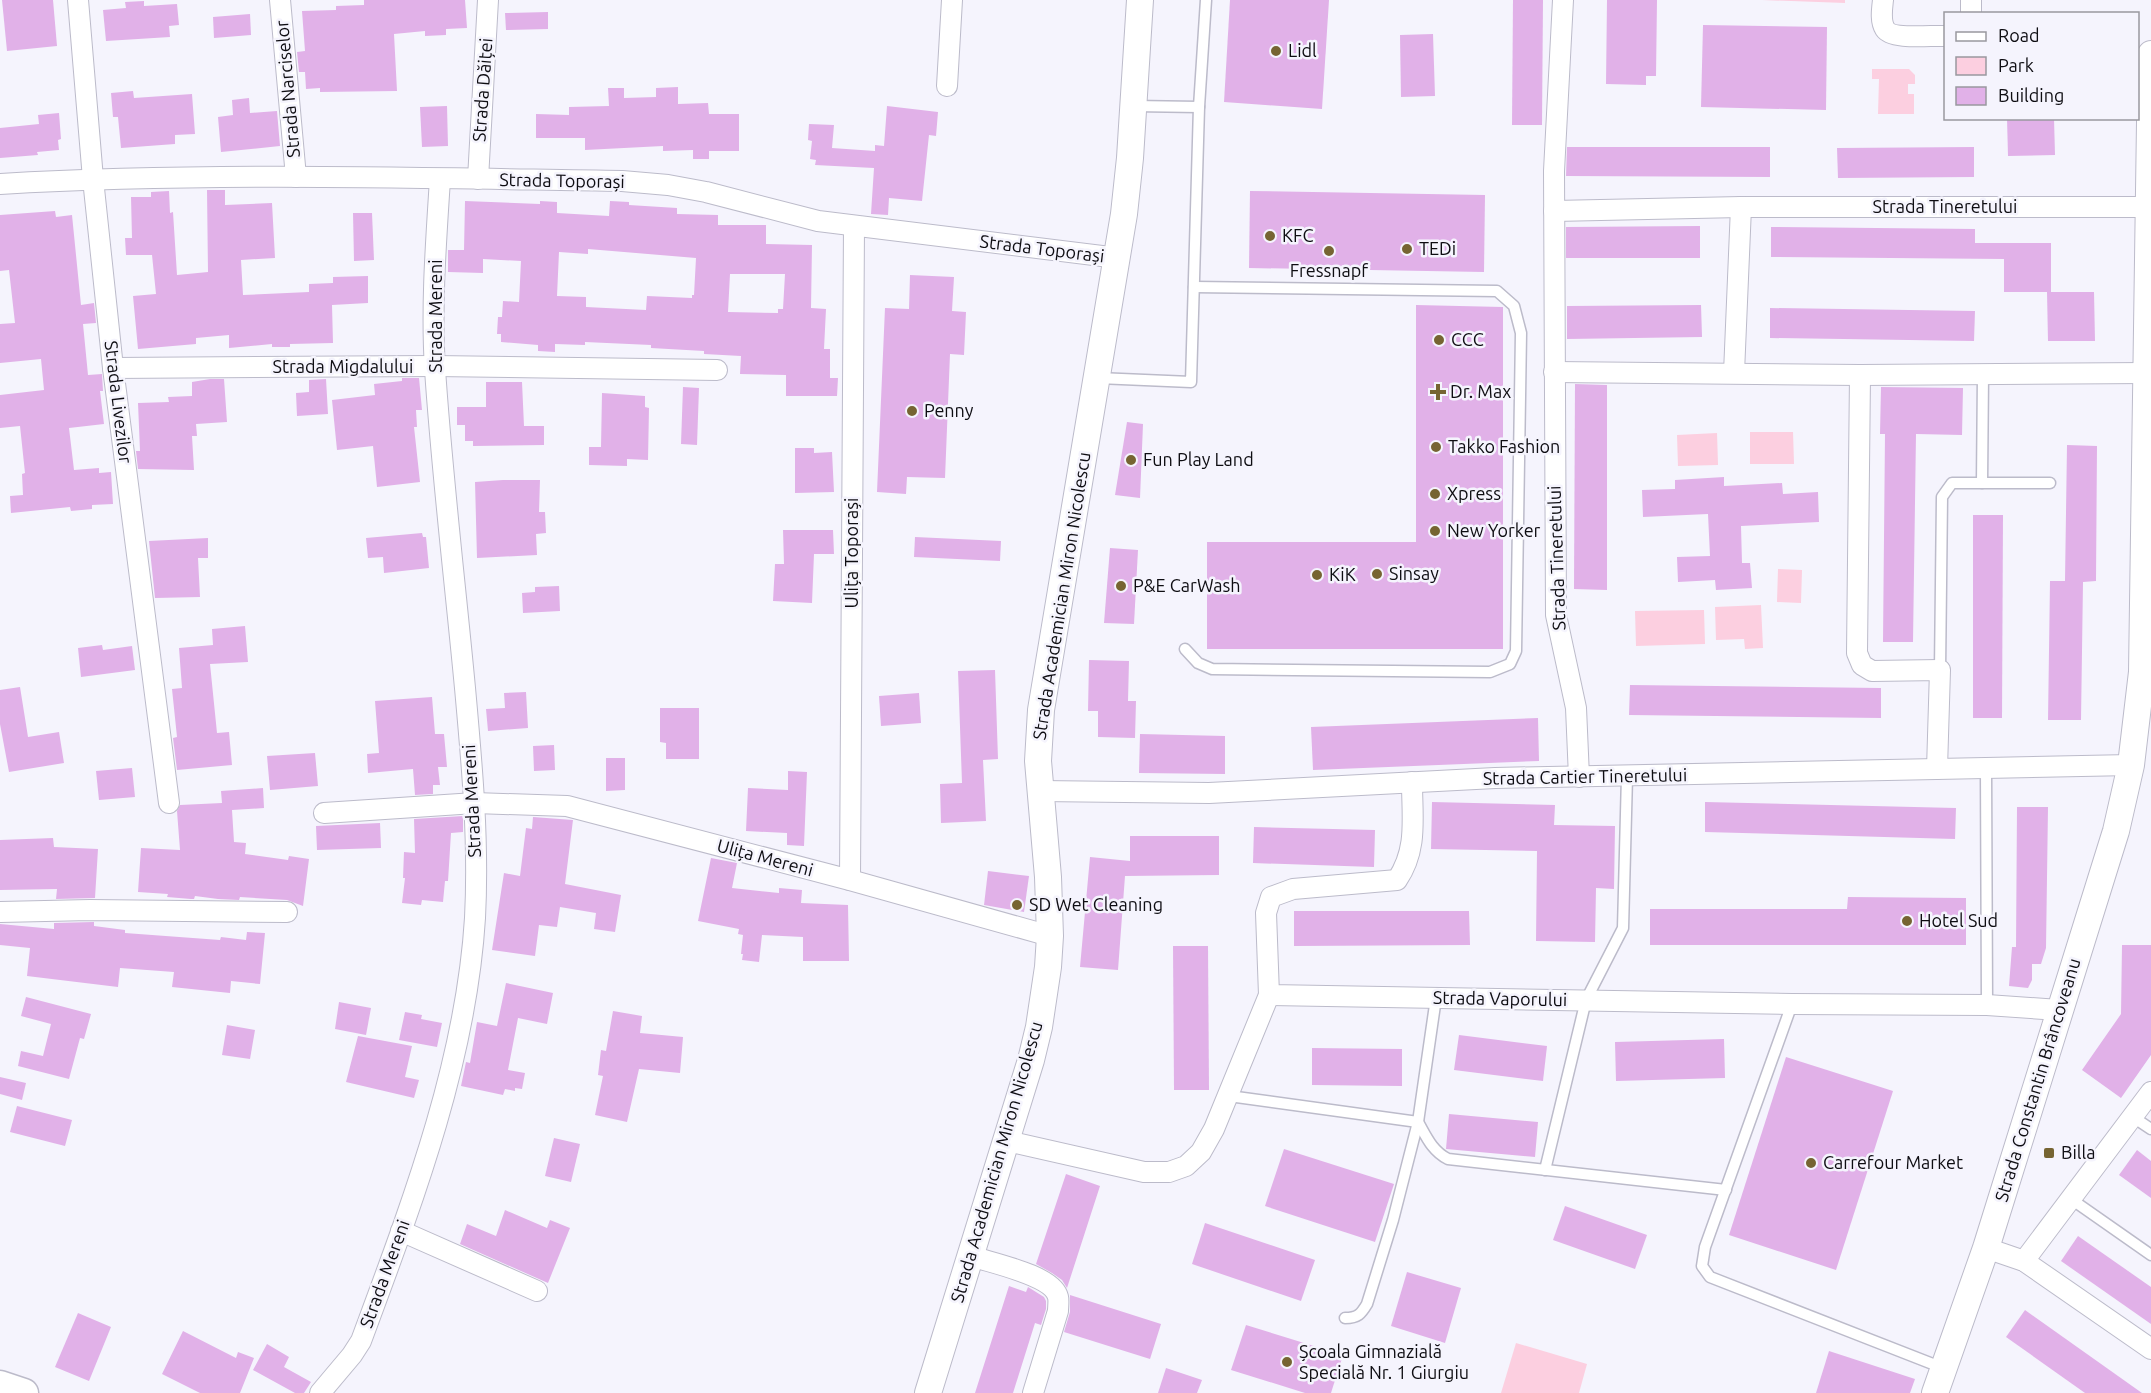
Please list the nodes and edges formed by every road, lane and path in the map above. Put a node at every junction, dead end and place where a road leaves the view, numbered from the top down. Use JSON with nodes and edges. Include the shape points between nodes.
{"nodes":[{"id":1,"x":78,"y":0,"type":"edge"},
{"id":2,"x":280,"y":0,"type":"edge"},
{"id":3,"x":488,"y":0,"type":"edge"},
{"id":4,"x":952,"y":0,"type":"edge"},
{"id":5,"x":1140,"y":0,"type":"edge"},
{"id":6,"x":1206,"y":0,"type":"edge"},
{"id":7,"x":1563,"y":0,"type":"edge"},
{"id":8,"x":1882,"y":0,"type":"edge"},
{"id":9,"x":1944,"y":36,"type":"edge"},
{"id":10,"x":2151,"y":54,"type":"edge"},
{"id":11,"x":947,"y":86,"type":"dead end"},
{"id":12,"x":2151,"y":96,"type":"edge"},
{"id":13,"x":1134,"y":106,"type":"junction"},
{"id":14,"x":1199,"y":107,"type":"junction"},
{"id":15,"x":296,"y":177,"type":"junction"},
{"id":16,"x":93,"y":179,"type":"junction"},
{"id":17,"x":440,"y":179,"type":"junction"},
{"id":18,"x":478,"y":179,"type":"junction"},
{"id":19,"x":0,"y":184,"type":"edge"},
{"id":20,"x":1741,"y":207,"type":"junction"},
{"id":21,"x":2149,"y":207,"type":"junction"},
{"id":22,"x":1554,"y":211,"type":"junction"},
{"id":23,"x":854,"y":226,"type":"junction"},
{"id":24,"x":1118,"y":258,"type":"junction"},
{"id":25,"x":2149,"y":279,"type":"edge"},
{"id":26,"x":1194,"y":287,"type":"junction"},
{"id":27,"x":435,"y":366,"type":"junction"},
{"id":28,"x":113,"y":368,"type":"junction"},
{"id":29,"x":717,"y":370,"type":"dead end"},
{"id":30,"x":1554,"y":372,"type":"junction"},
{"id":31,"x":1734,"y":373,"type":"junction"},
{"id":32,"x":2147,"y":373,"type":"junction"},
{"id":33,"x":1983,"y":374,"type":"junction"},
{"id":34,"x":1860,"y":375,"type":"junction"},
{"id":35,"x":1098,"y":378,"type":"junction"},
{"id":36,"x":2148,"y":473,"type":"edge"},
{"id":37,"x":1982,"y":483,"type":"junction"},
{"id":38,"x":2050,"y":483,"type":"dead end"},
{"id":39,"x":1185,"y":650,"type":"dead end"},
{"id":40,"x":1940,"y":670,"type":"junction"},
{"id":41,"x":2131,"y":765,"type":"junction"},
{"id":42,"x":1937,"y":769,"type":"junction"},
{"id":43,"x":1986,"y":769,"type":"junction"},
{"id":44,"x":1627,"y":776,"type":"junction"},
{"id":45,"x":1579,"y":777,"type":"junction"},
{"id":46,"x":1412,"y":782,"type":"junction"},
{"id":47,"x":1041,"y":790,"type":"junction"},
{"id":48,"x":169,"y":803,"type":"dead end"},
{"id":49,"x":476,"y":804,"type":"junction"},
{"id":50,"x":324,"y":813,"type":"dead end"},
{"id":51,"x":850,"y":880,"type":"junction"},
{"id":52,"x":0,"y":912,"type":"edge"},
{"id":53,"x":287,"y":912,"type":"dead end"},
{"id":54,"x":1050,"y":936,"type":"junction"},
{"id":55,"x":1269,"y":995,"type":"junction"},
{"id":56,"x":1436,"y":998,"type":"junction"},
{"id":57,"x":1587,"y":1000,"type":"junction"},
{"id":58,"x":1792,"y":1004,"type":"junction"},
{"id":59,"x":1987,"y":1005,"type":"junction"},
{"id":60,"x":2059,"y":1010,"type":"junction"},
{"id":61,"x":2151,"y":1092,"type":"edge"},
{"id":62,"x":1229,"y":1096,"type":"junction"},
{"id":63,"x":2133,"y":1117,"type":"junction"},
{"id":64,"x":1418,"y":1122,"type":"junction"},
{"id":65,"x":2151,"y":1129,"type":"edge"},
{"id":66,"x":1007,"y":1140,"type":"junction"},
{"id":67,"x":1545,"y":1170,"type":"junction"},
{"id":68,"x":1726,"y":1190,"type":"junction"},
{"id":69,"x":2071,"y":1199,"type":"junction"},
{"id":70,"x":401,"y":1231,"type":"junction"},
{"id":71,"x":1986,"y":1248,"type":"junction"},
{"id":72,"x":970,"y":1256,"type":"junction"},
{"id":73,"x":2151,"y":1256,"type":"edge"},
{"id":74,"x":2024,"y":1262,"type":"junction"},
{"id":75,"x":537,"y":1291,"type":"dead end"},
{"id":76,"x":1345,"y":1318,"type":"dead end"},
{"id":77,"x":2151,"y":1349,"type":"edge"},
{"id":78,"x":1944,"y":1368,"type":"junction"},
{"id":79,"x":0,"y":1385,"type":"edge"},
{"id":80,"x":24,"y":1393,"type":"edge"},
{"id":81,"x":320,"y":1393,"type":"edge"},
{"id":82,"x":928,"y":1393,"type":"edge"},
{"id":83,"x":1033,"y":1393,"type":"edge"},
{"id":84,"x":1935,"y":1393,"type":"edge"}],
"edges":[{"from":1,"to":16,"type":"street","name":"Strada Livezilor"},
{"from":2,"to":15,"type":"street","name":"Strada Narciselor"},
{"from":3,"to":18,"type":"street","name":"Strada Dăiței"},
{"from":4,"to":11,"type":"street"},
{"from":5,"to":13,"type":"street","name":"Strada Academician Miron Nicolescu"},
{"from":6,"to":14,"type":"lane"},
{"from":7,"to":22,"type":"street","name":"Strada Tineretului"},
{"from":8,"to":9,"type":"street","via":[[1882,21],[1894,35]]},
{"from":10,"to":12,"type":"street"},
{"from":12,"to":21,"type":"street"},
{"from":13,"to":14,"type":"lane"},
{"from":13,"to":24,"type":"street","name":"Strada Academician Miron Nicolescu"},
{"from":14,"to":26,"type":"lane"},
{"from":15,"to":16,"type":"street","name":"Strada Toporași"},
{"from":15,"to":17,"type":"street","name":"Strada Toporași"},
{"from":16,"to":19,"type":"street","name":"Strada Toporași"},
{"from":16,"to":28,"type":"street","name":"Strada Livezilor"},
{"from":17,"to":18,"type":"street","name":"Strada Toporași"},
{"from":17,"to":27,"type":"street","name":"Strada Mereni"},
{"from":18,"to":23,"type":"street","name":"Strada Toporași","via":[[668,185],[788,215]]},
{"from":20,"to":21,"type":"street","name":"Strada Tineretului"},
{"from":20,"to":22,"type":"street","name":"Strada Tineretului"},
{"from":20,"to":31,"type":"street"},
{"from":21,"to":25,"type":"street"},
{"from":22,"to":30,"type":"street","name":"Strada Tineretului"},
{"from":23,"to":24,"type":"street","name":"Strada Toporași"},
{"from":23,"to":51,"type":"street","name":"Ulița Toporași"},
{"from":24,"to":35,"type":"street","name":"Strada Academician Miron Nicolescu"},
{"from":25,"to":32,"type":"street"},
{"from":26,"to":35,"type":"lane","via":[[1191,382]]},
{"from":26,"to":39,"type":"lane","via":[[1497,291],[1515,306],[1521,333],[1516,651],[1510,664],[1490,672],[1212,669],[1198,663]]},
{"from":27,"to":28,"type":"street","name":"Strada Migdalului"},
{"from":27,"to":29,"type":"street","name":"Strada Migdalului"},
{"from":27,"to":49,"type":"street","name":"Strada Mereni"},
{"from":28,"to":48,"type":"street","name":"Strada Livezilor"},
{"from":30,"to":31,"type":"street"},
{"from":30,"to":45,"type":"street","name":"Strada Tineretului","via":[[1556,615],[1576,708]]},
{"from":31,"to":34,"type":"street"},
{"from":32,"to":33,"type":"street"},
{"from":32,"to":36,"type":"street"},
{"from":33,"to":34,"type":"street"},
{"from":33,"to":37,"type":"lane"},
{"from":34,"to":40,"type":"street","via":[[1857,653],[1862,665],[1872,671]]},
{"from":35,"to":47,"type":"street","name":"Strada Academician Miron Nicolescu","via":[[1041,710]]},
{"from":36,"to":41,"type":"street","via":[[2142,672]]},
{"from":37,"to":38,"type":"lane"},
{"from":37,"to":40,"type":"lane","via":[[1952,483],[1942,496]]},
{"from":40,"to":42,"type":"street"},
{"from":41,"to":43,"type":"street","name":"Strada Cartier Tineretului"},
{"from":41,"to":60,"type":"street","name":"Strada Constantin Brâncoveanu","via":[[2116,831]]},
{"from":42,"to":43,"type":"street","name":"Strada Cartier Tineretului"},
{"from":42,"to":44,"type":"street","name":"Strada Cartier Tineretului"},
{"from":43,"to":59,"type":"lane"},
{"from":44,"to":45,"type":"street","name":"Strada Cartier Tineretului"},
{"from":44,"to":57,"type":"lane","via":[[1623,928]]},
{"from":45,"to":46,"type":"street","name":"Strada Cartier Tineretului"},
{"from":46,"to":47,"type":"street","name":"Strada Cartier Tineretului","via":[[1209,793]]},
{"from":46,"to":55,"type":"street","via":[[1412,848],[1397,880],[1293,889],[1271,897],[1266,914]]},
{"from":47,"to":54,"type":"street","name":"Strada Academician Miron Nicolescu"},
{"from":49,"to":50,"type":"street","name":"Ulița Mereni"},
{"from":49,"to":51,"type":"street","name":"Ulița Mereni","via":[[567,806]]},
{"from":49,"to":70,"type":"street","name":"Strada Mereni","via":[[475,916],[466,992],[446,1085]]},
{"from":51,"to":54,"type":"street","name":"Ulița Mereni"},
{"from":52,"to":53,"type":"street"},
{"from":54,"to":66,"type":"street","name":"Strada Academician Miron Nicolescu","via":[[1039,1027]]},
{"from":55,"to":56,"type":"street","name":"Strada Vaporului"},
{"from":55,"to":62,"type":"street"},
{"from":56,"to":57,"type":"street","name":"Strada Vaporului"},
{"from":56,"to":64,"type":"lane"},
{"from":57,"to":58,"type":"street","name":"Strada Vaporului"},
{"from":57,"to":67,"type":"lane"},
{"from":58,"to":59,"type":"street","name":"Strada Vaporului"},
{"from":58,"to":68,"type":"lane"},
{"from":59,"to":60,"type":"street","name":"Strada Vaporului"},
{"from":60,"to":71,"type":"street","name":"Strada Constantin Brâncoveanu"},
{"from":61,"to":63,"type":"street"},
{"from":62,"to":64,"type":"lane"},
{"from":62,"to":66,"type":"street","via":[[1201,1152],[1186,1166],[1169,1172],[1144,1172]]},
{"from":63,"to":65,"type":"lane"},
{"from":63,"to":69,"type":"street"},
{"from":64,"to":67,"type":"lane","via":[[1433,1148],[1448,1159]]},
{"from":64,"to":76,"type":"lane","via":[[1367,1304],[1361,1314]]},
{"from":66,"to":72,"type":"street","name":"Strada Academician Miron Nicolescu"},
{"from":67,"to":68,"type":"lane"},
{"from":68,"to":78,"type":"lane","via":[[1705,1247],[1702,1266],[1710,1276]]},
{"from":69,"to":73,"type":"lane"},
{"from":69,"to":74,"type":"street"},
{"from":70,"to":75,"type":"street"},
{"from":70,"to":81,"type":"street","name":"Strada Mereni","via":[[361,1341]]},
{"from":71,"to":74,"type":"street"},
{"from":71,"to":78,"type":"street","name":"Strada Constantin Brâncoveanu"},
{"from":72,"to":82,"type":"street","name":"Strada Academician Miron Nicolescu"},
{"from":72,"to":83,"type":"street","via":[[1041,1279],[1059,1297]]},
{"from":74,"to":77,"type":"street"},
{"from":78,"to":84,"type":"street","name":"Strada Constantin Brâncoveanu"},
{"from":79,"to":80,"type":"main road"}]}
